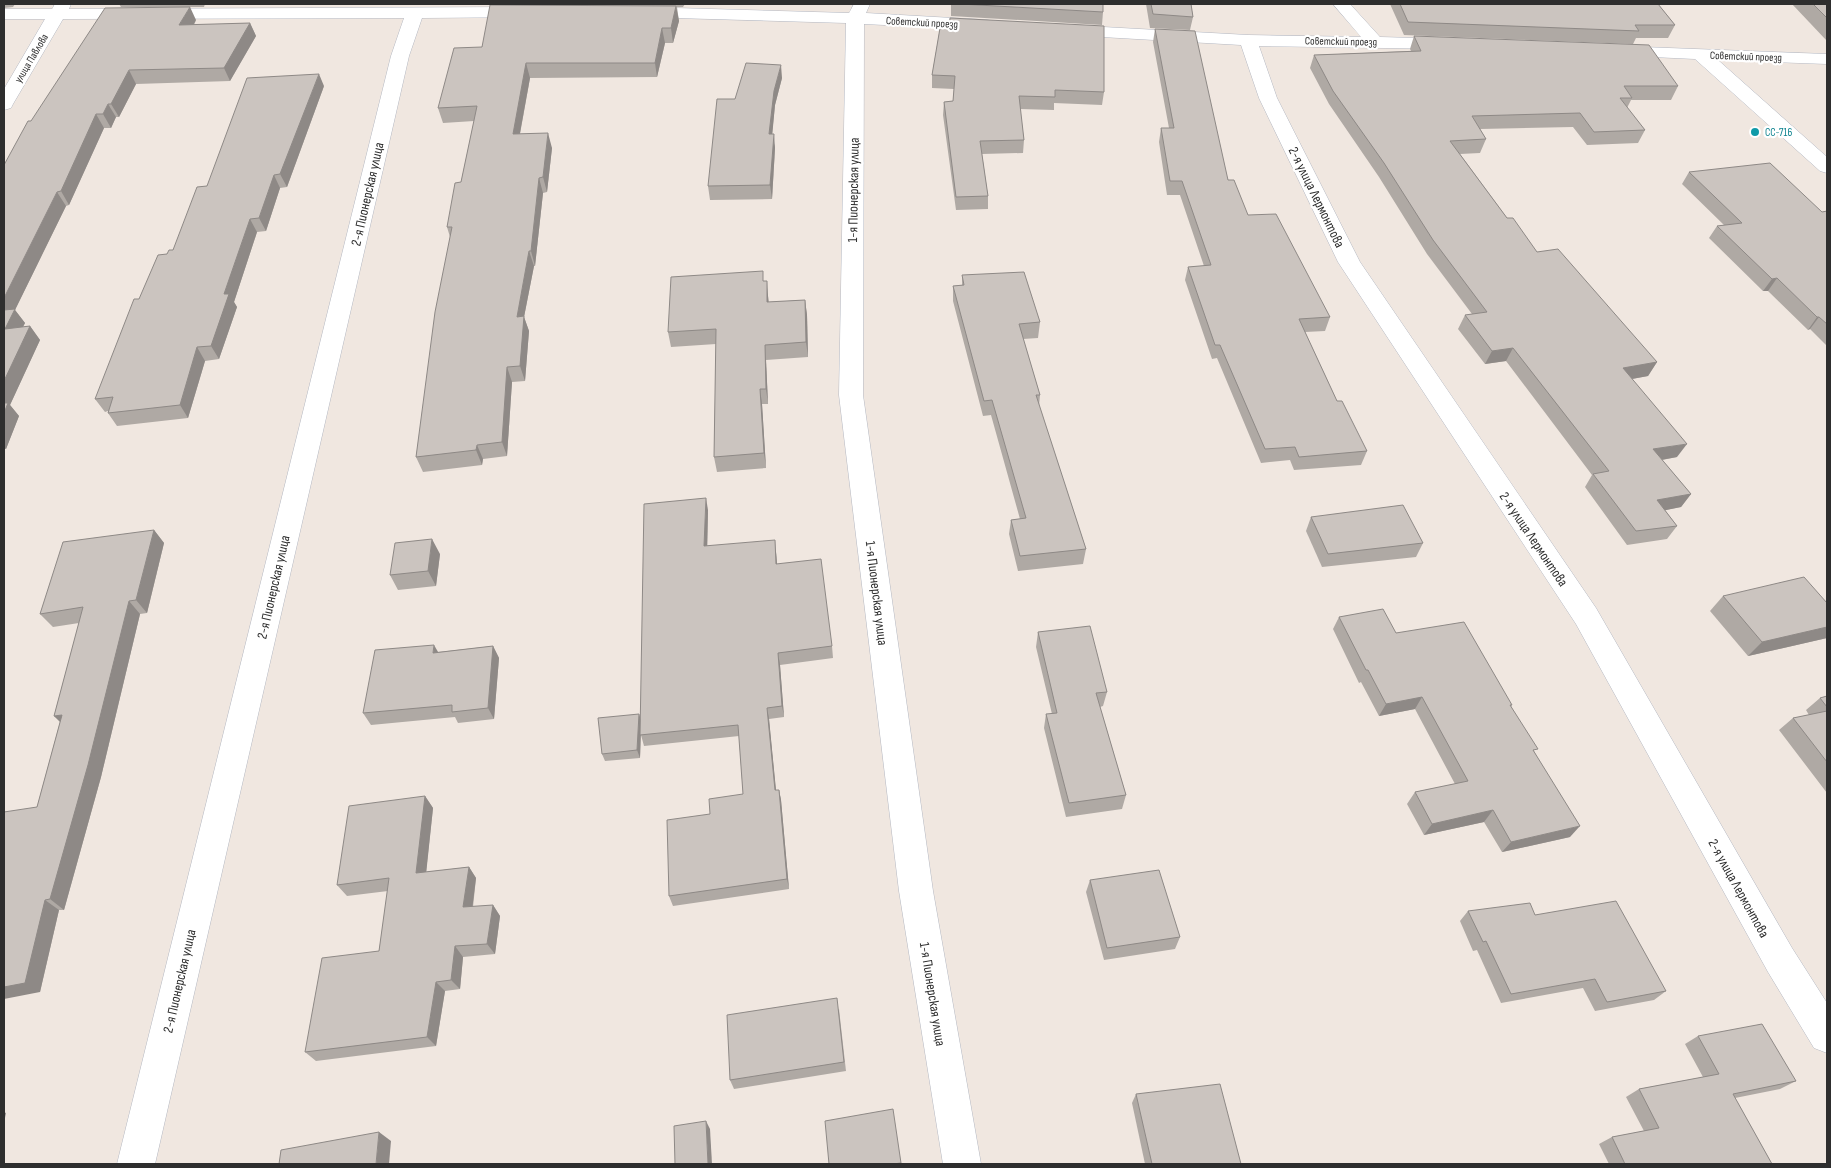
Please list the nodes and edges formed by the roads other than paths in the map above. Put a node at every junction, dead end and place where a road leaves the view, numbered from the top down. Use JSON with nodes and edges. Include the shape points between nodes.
{"nodes":[{"id":1,"x":1342,"y":4,"type":"edge"},
{"id":2,"x":61,"y":8,"type":"edge"},
{"id":3,"x":858,"y":11,"type":"edge"},
{"id":4,"x":414,"y":12,"type":"junction"},
{"id":5,"x":540,"y":12,"type":"edge"},
{"id":6,"x":628,"y":12,"type":"edge"},
{"id":7,"x":4,"y":14,"type":"edge"},
{"id":8,"x":1002,"y":26,"type":"edge"},
{"id":9,"x":1051,"y":29,"type":"edge"},
{"id":10,"x":1248,"y":40,"type":"junction"},
{"id":11,"x":1374,"y":42,"type":"junction"},
{"id":12,"x":1463,"y":45,"type":"edge"},
{"id":13,"x":1601,"y":50,"type":"edge"},
{"id":14,"x":1700,"y":54,"type":"junction"},
{"id":15,"x":1827,"y":59,"type":"edge"},
{"id":16,"x":4,"y":104,"type":"edge"},
{"id":17,"x":1827,"y":167,"type":"edge"},
{"id":18,"x":1827,"y":1035,"type":"edge"},
{"id":19,"x":136,"y":1164,"type":"edge"},
{"id":20,"x":962,"y":1164,"type":"edge"}],
"edges":[{"from":1,"to":11,"type":"street"},
{"from":2,"to":4,"type":"street"},
{"from":2,"to":7,"type":"street"},
{"from":2,"to":16,"type":"street","name":"улица Павлова"},
{"from":3,"to":6,"type":"street","name":"Советский проезд"},
{"from":3,"to":8,"type":"street","name":"Советский проезд"},
{"from":3,"to":20,"type":"street","name":"1-я Пионерская улица","via":[[851,395],[916,891]]},
{"from":4,"to":5,"type":"street"},
{"from":4,"to":19,"type":"street","name":"2-я Пионерская улица","via":[[400,56]]},
{"from":9,"to":10,"type":"street","name":"Советский проезд"},
{"from":10,"to":11,"type":"street","name":"Советский проезд"},
{"from":10,"to":18,"type":"street","name":"2-я улица Лермонтова","via":[[1268,98],[1349,262],[1586,616],[1780,960]]},
{"from":11,"to":12,"type":"street","name":"Советский проезд"},
{"from":13,"to":14,"type":"street","name":"Советский проезд"},
{"from":14,"to":15,"type":"street","name":"Советский проезд"},
{"from":14,"to":17,"type":"street"}]}
